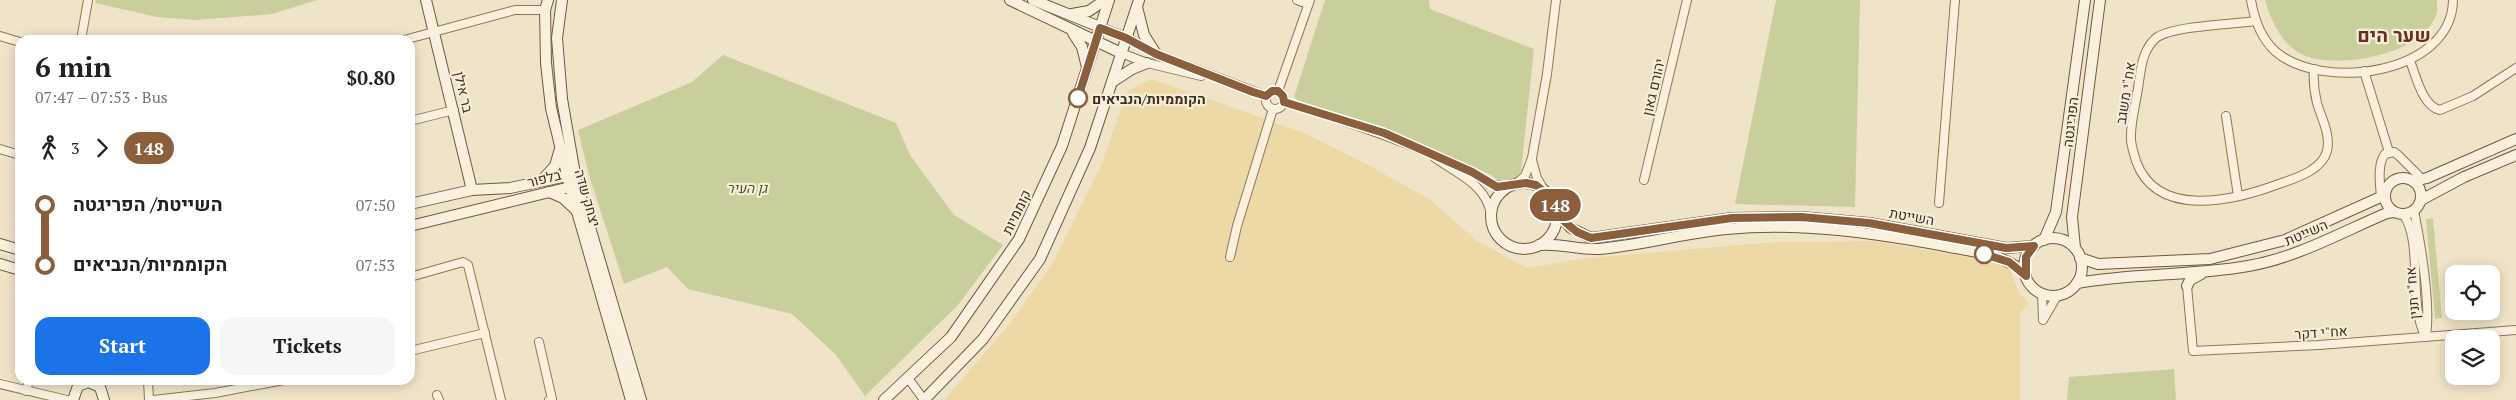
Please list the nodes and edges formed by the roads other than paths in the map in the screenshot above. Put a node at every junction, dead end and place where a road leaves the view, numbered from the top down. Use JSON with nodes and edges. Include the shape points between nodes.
{"nodes":[{"id":1,"x":88,"y":0,"type":"edge"},
{"id":2,"x":426,"y":0,"type":"edge"},
{"id":3,"x":512,"y":0,"type":"edge"},
{"id":4,"x":562,"y":0,"type":"edge"},
{"id":5,"x":1010,"y":0,"type":"edge"},
{"id":6,"x":1033,"y":0,"type":"edge"},
{"id":7,"x":1105,"y":0,"type":"edge"},
{"id":8,"x":1109,"y":0,"type":"edge"},
{"id":9,"x":1297,"y":0,"type":"edge"},
{"id":10,"x":1556,"y":0,"type":"edge"},
{"id":11,"x":1687,"y":0,"type":"edge"},
{"id":12,"x":1954,"y":0,"type":"edge"},
{"id":13,"x":2085,"y":0,"type":"edge"},
{"id":14,"x":2100,"y":0,"type":"edge"},
{"id":15,"x":2251,"y":0,"type":"edge"},
{"id":16,"x":2453,"y":0,"type":"edge"},
{"id":17,"x":1309,"y":2,"type":"edge"},
{"id":18,"x":1138,"y":3,"type":"edge"},
{"id":19,"x":546,"y":5,"type":"edge"},
{"id":20,"x":515,"y":10,"type":"junction"},
{"id":21,"x":1070,"y":14,"type":"junction"},
{"id":22,"x":2256,"y":21,"type":"junction"},
{"id":23,"x":1100,"y":28,"type":"junction"},
{"id":24,"x":1070,"y":30,"type":"junction"},
{"id":25,"x":436,"y":33,"type":"junction"},
{"id":26,"x":82,"y":35,"type":"edge"},
{"id":27,"x":0,"y":36,"type":"edge"},
{"id":28,"x":415,"y":38,"type":"edge"},
{"id":29,"x":1126,"y":38,"type":"junction"},
{"id":30,"x":15,"y":40,"type":"edge"},
{"id":31,"x":1096,"y":42,"type":"junction"},
{"id":32,"x":1121,"y":53,"type":"junction"},
{"id":33,"x":1156,"y":54,"type":"junction"},
{"id":34,"x":2410,"y":60,"type":"junction"},
{"id":35,"x":1148,"y":63,"type":"junction"},
{"id":36,"x":1087,"y":68,"type":"junction"},
{"id":37,"x":2516,"y":68,"type":"edge"},
{"id":38,"x":2314,"y":69,"type":"junction"},
{"id":39,"x":2364,"y":71,"type":"junction"},
{"id":40,"x":1112,"y":82,"type":"junction"},
{"id":41,"x":1226,"y":82,"type":"junction"},
{"id":42,"x":1278,"y":91,"type":"junction"},
{"id":43,"x":1266,"y":96,"type":"junction"},
{"id":44,"x":1284,"y":102,"type":"junction"},
{"id":45,"x":1273,"y":109,"type":"junction"},
{"id":46,"x":454,"y":110,"type":"junction"},
{"id":47,"x":2226,"y":116,"type":"dead end"},
{"id":48,"x":415,"y":120,"type":"edge"},
{"id":49,"x":2516,"y":139,"type":"edge"},
{"id":50,"x":560,"y":148,"type":"junction"},
{"id":51,"x":1419,"y":148,"type":"junction"},
{"id":52,"x":0,"y":149,"type":"edge"},
{"id":53,"x":2389,"y":152,"type":"junction"},
{"id":54,"x":15,"y":154,"type":"edge"},
{"id":55,"x":2516,"y":155,"type":"edge"},
{"id":56,"x":1532,"y":158,"type":"junction"},
{"id":57,"x":542,"y":180,"type":"junction"},
{"id":58,"x":1644,"y":180,"type":"dead end"},
{"id":59,"x":2418,"y":180,"type":"junction"},
{"id":60,"x":571,"y":181,"type":"junction"},
{"id":61,"x":1513,"y":185,"type":"junction"},
{"id":62,"x":472,"y":190,"type":"junction"},
{"id":63,"x":1544,"y":190,"type":"junction"},
{"id":64,"x":548,"y":192,"type":"junction"},
{"id":65,"x":2238,"y":196,"type":"junction"},
{"id":66,"x":2383,"y":196,"type":"junction"},
{"id":67,"x":2421,"y":200,"type":"junction"},
{"id":68,"x":415,"y":203,"type":"edge"},
{"id":69,"x":1939,"y":203,"type":"dead end"},
{"id":70,"x":576,"y":210,"type":"junction"},
{"id":71,"x":1556,"y":210,"type":"junction"},
{"id":72,"x":2414,"y":211,"type":"junction"},
{"id":73,"x":2398,"y":213,"type":"junction"},
{"id":74,"x":1491,"y":215,"type":"junction"},
{"id":75,"x":415,"y":225,"type":"edge"},
{"id":76,"x":2044,"y":240,"type":"junction"},
{"id":77,"x":0,"y":244,"type":"edge"},
{"id":78,"x":1539,"y":245,"type":"junction"},
{"id":79,"x":2034,"y":246,"type":"junction"},
{"id":80,"x":15,"y":248,"type":"edge"},
{"id":81,"x":2075,"y":248,"type":"junction"},
{"id":82,"x":1230,"y":257,"type":"dead end"},
{"id":83,"x":2080,"y":258,"type":"junction"},
{"id":84,"x":0,"y":264,"type":"edge"},
{"id":85,"x":15,"y":268,"type":"edge"},
{"id":86,"x":2181,"y":273,"type":"junction"},
{"id":87,"x":2202,"y":273,"type":"junction"},
{"id":88,"x":415,"y":276,"type":"edge"},
{"id":89,"x":2026,"y":276,"type":"junction"},
{"id":90,"x":2077,"y":283,"type":"junction"},
{"id":91,"x":2187,"y":286,"type":"junction"},
{"id":92,"x":2042,"y":294,"type":"junction"},
{"id":93,"x":2058,"y":296,"type":"junction"},
{"id":94,"x":2516,"y":330,"type":"edge"},
{"id":95,"x":485,"y":333,"type":"junction"},
{"id":96,"x":2426,"y":336,"type":"junction"},
{"id":97,"x":539,"y":342,"type":"dead end"},
{"id":98,"x":415,"y":350,"type":"edge"},
{"id":99,"x":908,"y":378,"type":"junction"},
{"id":100,"x":0,"y":384,"type":"edge"},
{"id":101,"x":28,"y":385,"type":"edge"},
{"id":102,"x":80,"y":385,"type":"edge"},
{"id":103,"x":96,"y":385,"type":"edge"},
{"id":104,"x":148,"y":385,"type":"edge"},
{"id":105,"x":257,"y":385,"type":"edge"},
{"id":106,"x":26,"y":390,"type":"junction"},
{"id":107,"x":67,"y":400,"type":"edge"},
{"id":108,"x":72,"y":400,"type":"edge"},
{"id":109,"x":104,"y":400,"type":"edge"},
{"id":110,"x":148,"y":400,"type":"edge"},
{"id":111,"x":154,"y":400,"type":"edge"},
{"id":112,"x":501,"y":400,"type":"edge"},
{"id":113,"x":549,"y":400,"type":"edge"},
{"id":114,"x":631,"y":400,"type":"edge"},
{"id":115,"x":641,"y":400,"type":"edge"},
{"id":116,"x":884,"y":400,"type":"edge"},
{"id":117,"x":924,"y":400,"type":"edge"}],
"edges":[{"from":1,"to":26,"type":"street"},
{"from":2,"to":25,"type":"street","name":"בר אילן"},
{"from":3,"to":20,"type":"street"},
{"from":4,"to":60,"type":"street","name":"יצחק שדה","via":[[558,47]]},
{"from":5,"to":24,"type":"street"},
{"from":6,"to":21,"type":"street"},
{"from":7,"to":21,"type":"street","via":[[1089,11]]},
{"from":8,"to":23,"type":"street","name":"קוממיות"},
{"from":9,"to":17,"type":"street"},
{"from":10,"to":56,"type":"street"},
{"from":11,"to":58,"type":"street","name":"יהורם גאון"},
{"from":12,"to":69,"type":"street"},
{"from":13,"to":76,"type":"street","name":"הפריגטה","via":[[2056,212]]},
{"from":14,"to":81,"type":"street","name":"הפריגטה","via":[[2072,217]]},
{"from":15,"to":22,"type":"street"},
{"from":16,"to":34,"type":"street","via":[[2444,30],[2426,50]]},
{"from":17,"to":42,"type":"street"},
{"from":18,"to":29,"type":"street"},
{"from":18,"to":33,"type":"street","via":[[1144,35]]},
{"from":19,"to":20,"type":"street"},
{"from":19,"to":50,"type":"street","name":"יצחק שדה","via":[[546,63]]},
{"from":20,"to":25,"type":"street"},
{"from":21,"to":23,"type":"street"},
{"from":22,"to":38,"type":"street","via":[[2275,51],[2284,58]]},
{"from":22,"to":65,"type":"street","name":"אח\"י משגב","via":[[2173,31],[2157,37],[2144,51],[2131,136],[2140,171],[2153,188],[2174,198],[2196,201]]},
{"from":23,"to":29,"type":"street"},
{"from":23,"to":31,"type":"street","name":"קוממיות"},
{"from":24,"to":31,"type":"street"},
{"from":24,"to":36,"type":"street","via":[[1082,47]]},
{"from":25,"to":28,"type":"street"},
{"from":25,"to":46,"type":"street","name":"בר אילן"},
{"from":27,"to":30,"type":"street"},
{"from":29,"to":32,"type":"street"},
{"from":29,"to":33,"type":"street"},
{"from":31,"to":32,"type":"street"},
{"from":31,"to":36,"type":"street","name":"קוממיות"},
{"from":32,"to":35,"type":"street"},
{"from":32,"to":40,"type":"street"},
{"from":33,"to":41,"type":"street"},
{"from":34,"to":37,"type":"street","via":[[2426,100],[2440,110],[2473,96]]},
{"from":34,"to":39,"type":"street"},
{"from":35,"to":40,"type":"street"},
{"from":35,"to":41,"type":"street"},
{"from":36,"to":99,"type":"street","name":"קוממיות","via":[[1062,146],[1019,240],[951,337]]},
{"from":38,"to":39,"type":"street"},
{"from":38,"to":65,"type":"street","name":"אח\"י משגב","via":[[2316,101],[2327,135],[2328,150],[2323,161],[2293,179]]},
{"from":39,"to":53,"type":"street"},
{"from":40,"to":117,"type":"street","via":[[1090,148],[1040,259],[983,339]]},
{"from":41,"to":43,"type":"street"},
{"from":42,"to":43,"type":"street"},
{"from":42,"to":44,"type":"street"},
{"from":43,"to":45,"type":"street","via":[[1266,103]]},
{"from":44,"to":45,"type":"street","via":[[1280,108]]},
{"from":44,"to":51,"type":"street","via":[[1354,123]]},
{"from":45,"to":82,"type":"street"},
{"from":46,"to":48,"type":"street"},
{"from":46,"to":62,"type":"street","name":"בר אילן"},
{"from":47,"to":65,"type":"street"},
{"from":49,"to":59,"type":"street"},
{"from":50,"to":57,"type":"street","via":[[554,166]]},
{"from":50,"to":60,"type":"street","name":"יצחק שדה"},
{"from":51,"to":61,"type":"street","via":[[1497,187]]},
{"from":51,"to":74,"type":"street","via":[[1481,190],[1488,200]]},
{"from":52,"to":54,"type":"street"},
{"from":53,"to":59,"type":"street","via":[[2398,155]]},
{"from":53,"to":66,"type":"street","via":[[2382,157],[2380,180]]},
{"from":55,"to":67,"type":"street"},
{"from":56,"to":61,"type":"street","via":[[1525,176]]},
{"from":56,"to":63,"type":"street"},
{"from":57,"to":60,"type":"street","name":"בלפור"},
{"from":57,"to":62,"type":"street","name":"בלפור","via":[[510,188]]},
{"from":59,"to":66,"type":"street","via":[[2394,180]]},
{"from":59,"to":67,"type":"street"},
{"from":60,"to":64,"type":"street","name":"בלפור"},
{"from":60,"to":70,"type":"street","name":"יצחק שדה"},
{"from":60,"to":115,"type":"street","name":"יצחק שדה"},
{"from":61,"to":63,"type":"street","via":[[1526,183]]},
{"from":61,"to":74,"type":"street","via":[[1496,198]]},
{"from":62,"to":68,"type":"street","name":"בלפור"},
{"from":63,"to":71,"type":"street"},
{"from":64,"to":70,"type":"street","via":[[563,198]]},
{"from":64,"to":75,"type":"street","name":"בלפור"},
{"from":66,"to":73,"type":"street","via":[[2388,206]]},
{"from":66,"to":83,"type":"street","name":"השייטת","via":[[2284,240],[2210,259],[2098,264]]},
{"from":67,"to":72,"type":"street"},
{"from":70,"to":114,"type":"street","name":"יצחק שדה"},
{"from":71,"to":78,"type":"street","via":[[1556,224]]},
{"from":71,"to":79,"type":"street","name":"השייטת","via":[[1571,228],[1591,238],[1732,218],[1801,217],[1869,223],[2006,248]]},
{"from":72,"to":73,"type":"street"},
{"from":72,"to":96,"type":"street","name":"אח\"י תנין","via":[[2422,264]]},
{"from":73,"to":87,"type":"street","name":"השייטת","via":[[2387,212],[2276,260]]},
{"from":73,"to":96,"type":"street","name":"אח\"י תנין","via":[[2408,224],[2419,325]]},
{"from":74,"to":78,"type":"street","via":[[1497,234],[1504,242],[1523,249]]},
{"from":76,"to":79,"type":"street"},
{"from":76,"to":81,"type":"street","via":[[2061,239]]},
{"from":77,"to":80,"type":"street"},
{"from":78,"to":89,"type":"street","name":"השייטת","via":[[1597,249],[1728,229],[1824,228],[1899,237],[1989,255],[2009,262]]},
{"from":79,"to":89,"type":"street","via":[[2026,257]]},
{"from":81,"to":83,"type":"street"},
{"from":83,"to":90,"type":"street","via":[[2081,275]]},
{"from":84,"to":85,"type":"street"},
{"from":86,"to":87,"type":"street","name":"השייטת"},
{"from":86,"to":90,"type":"street","name":"השייטת"},
{"from":86,"to":91,"type":"street"},
{"from":87,"to":91,"type":"street","via":[[2190,280]]},
{"from":88,"to":95,"type":"street","via":[[463,262],[468,265]]},
{"from":89,"to":92,"type":"street","via":[[2029,284]]},
{"from":90,"to":93,"type":"street","via":[[2072,290]]},
{"from":91,"to":96,"type":"street","name":"אח\"י דקר","via":[[2193,351]]},
{"from":92,"to":93,"type":"street"},
{"from":92,"to":93,"type":"street","via":[[2042,320]]},
{"from":94,"to":96,"type":"street","name":"אח\"י דקר"},
{"from":95,"to":98,"type":"street"},
{"from":95,"to":112,"type":"street"},
{"from":97,"to":113,"type":"street","via":[[552,399]]},
{"from":99,"to":116,"type":"street","name":"קוממיות"},
{"from":99,"to":117,"type":"street"},
{"from":100,"to":106,"type":"street"},
{"from":101,"to":106,"type":"street"},
{"from":102,"to":108,"type":"street"},
{"from":103,"to":109,"type":"street","via":[[100,387]]},
{"from":104,"to":110,"type":"street"},
{"from":105,"to":111,"type":"street"},
{"from":106,"to":107,"type":"street"}]}
